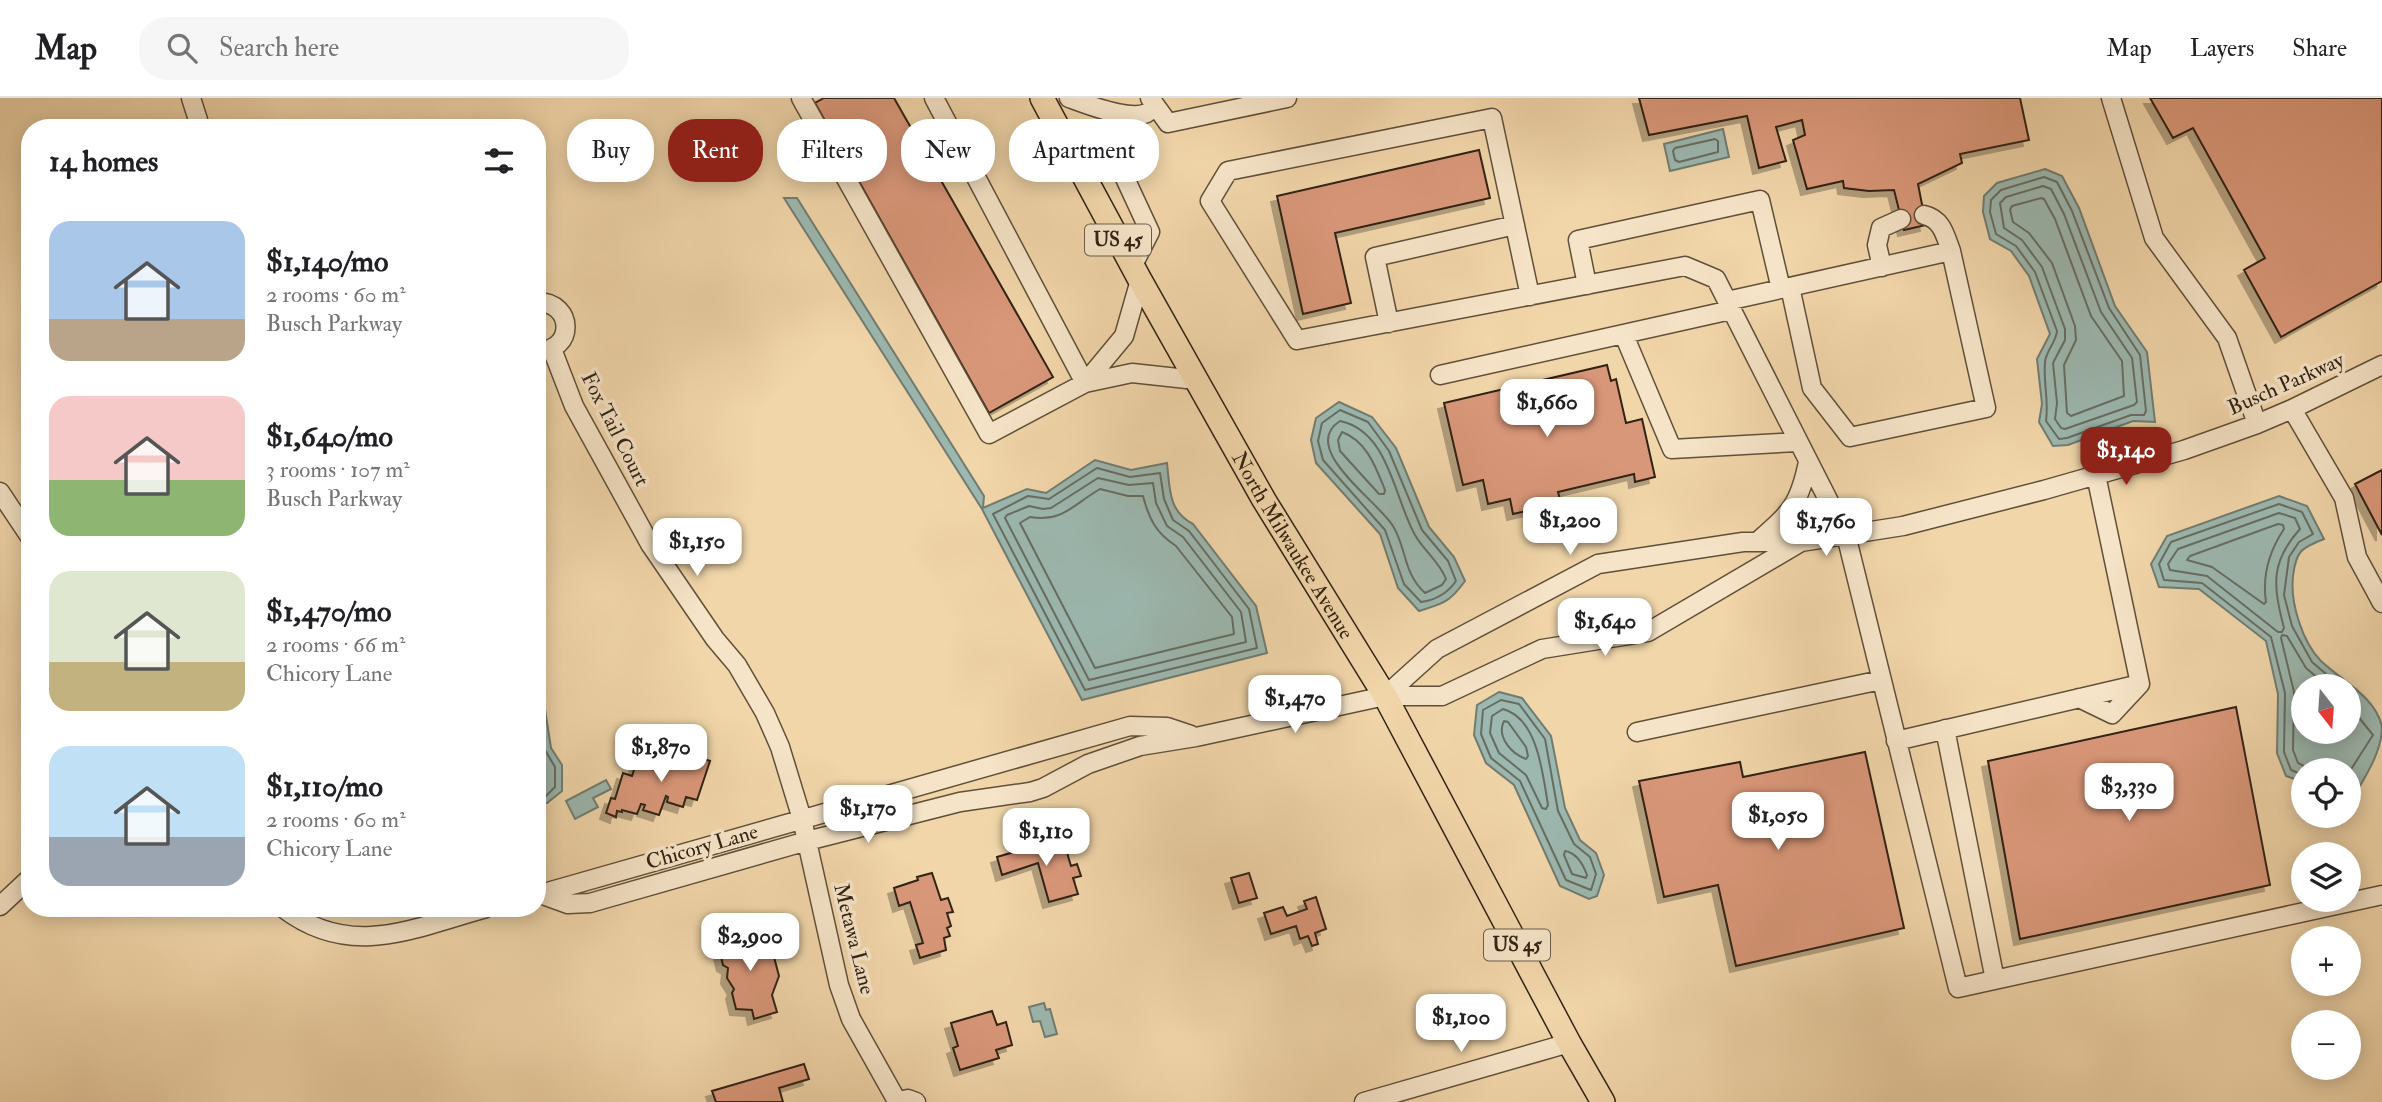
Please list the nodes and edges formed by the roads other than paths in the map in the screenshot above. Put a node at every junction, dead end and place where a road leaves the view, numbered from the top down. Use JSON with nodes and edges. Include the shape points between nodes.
{"nodes":[{"id":1,"x":191,"y":98,"type":"edge"},
{"id":2,"x":802,"y":98,"type":"edge"},
{"id":3,"x":934,"y":98,"type":"edge"},
{"id":4,"x":1042,"y":98,"type":"edge"},
{"id":5,"x":1069,"y":98,"type":"edge"},
{"id":6,"x":1287,"y":98,"type":"edge"},
{"id":7,"x":2111,"y":98,"type":"edge"},
{"id":8,"x":1153,"y":103,"type":"edge"},
{"id":9,"x":1140,"y":116,"type":"junction"},
{"id":10,"x":198,"y":119,"type":"edge"},
{"id":11,"x":1924,"y":215,"type":"dead end"},
{"id":12,"x":1901,"y":219,"type":"dead end"},
{"id":13,"x":1515,"y":225,"type":"junction"},
{"id":14,"x":1951,"y":251,"type":"junction"},
{"id":15,"x":1882,"y":267,"type":"junction"},
{"id":16,"x":1136,"y":274,"type":"junction"},
{"id":17,"x":1587,"y":285,"type":"junction"},
{"id":18,"x":1786,"y":288,"type":"junction"},
{"id":19,"x":1530,"y":296,"type":"junction"},
{"id":20,"x":546,"y":303,"type":"edge"},
{"id":21,"x":1729,"y":306,"type":"junction"},
{"id":22,"x":1389,"y":323,"type":"junction"},
{"id":23,"x":1623,"y":335,"type":"junction"},
{"id":24,"x":546,"y":349,"type":"edge"},
{"id":25,"x":546,"y":352,"type":"edge"},
{"id":26,"x":2382,"y":365,"type":"edge"},
{"id":27,"x":1440,"y":375,"type":"dead end"},
{"id":28,"x":1196,"y":380,"type":"junction"},
{"id":29,"x":1085,"y":383,"type":"junction"},
{"id":30,"x":2292,"y":409,"type":"junction"},
{"id":31,"x":2257,"y":424,"type":"junction"},
{"id":32,"x":1797,"y":442,"type":"junction"},
{"id":33,"x":1808,"y":462,"type":"junction"},
{"id":34,"x":2096,"y":475,"type":"junction"},
{"id":35,"x":0,"y":492,"type":"edge"},
{"id":36,"x":21,"y":524,"type":"edge"},
{"id":37,"x":1846,"y":535,"type":"junction"},
{"id":38,"x":1757,"y":542,"type":"junction"},
{"id":39,"x":1801,"y":542,"type":"junction"},
{"id":40,"x":2382,"y":603,"type":"edge"},
{"id":41,"x":1881,"y":680,"type":"junction"},
{"id":42,"x":1385,"y":696,"type":"junction"},
{"id":43,"x":1945,"y":729,"type":"junction"},
{"id":44,"x":1637,"y":732,"type":"dead end"},
{"id":45,"x":1196,"y":737,"type":"junction"},
{"id":46,"x":1896,"y":741,"type":"junction"},
{"id":47,"x":1050,"y":748,"type":"junction"},
{"id":48,"x":1059,"y":779,"type":"junction"},
{"id":49,"x":802,"y":819,"type":"junction"},
{"id":50,"x":807,"y":841,"type":"junction"},
{"id":51,"x":21,"y":886,"type":"edge"},
{"id":52,"x":546,"y":893,"type":"edge"},
{"id":53,"x":2382,"y":895,"type":"edge"},
{"id":54,"x":546,"y":897,"type":"edge"},
{"id":55,"x":0,"y":906,"type":"edge"},
{"id":56,"x":294,"y":917,"type":"edge"},
{"id":57,"x":454,"y":917,"type":"edge"},
{"id":58,"x":1995,"y":980,"type":"junction"},
{"id":59,"x":1569,"y":1043,"type":"junction"},
{"id":60,"x":896,"y":1102,"type":"edge"},
{"id":61,"x":916,"y":1102,"type":"edge"},
{"id":62,"x":1364,"y":1102,"type":"edge"},
{"id":63,"x":1603,"y":1102,"type":"edge"}],
"edges":[{"from":1,"to":10,"type":"street"},
{"from":2,"to":29,"type":"street","via":[[989,434]]},
{"from":3,"to":29,"type":"street"},
{"from":4,"to":16,"type":"main road","name":"North Milwaukee Avenue","number":"US 45"},
{"from":5,"to":9,"type":"street"},
{"from":6,"to":8,"type":"street","via":[[1168,123]]},
{"from":7,"to":31,"type":"street","via":[[2154,238],[2227,338]]},
{"from":8,"to":9,"type":"street"},
{"from":9,"to":16,"type":"street","via":[[1119,149],[1117,161],[1150,232]]},
{"from":11,"to":14,"type":"street","via":[[1941,226]]},
{"from":12,"to":15,"type":"street","via":[[1881,228],[1877,245]]},
{"from":13,"to":19,"type":"street"},
{"from":13,"to":22,"type":"street","via":[[1375,257]]},
{"from":13,"to":22,"type":"street","via":[[1492,118],[1228,171],[1210,201],[1297,340]]},
{"from":14,"to":15,"type":"street"},
{"from":14,"to":18,"type":"street","via":[[1986,408],[1850,437],[1812,388]]},
{"from":15,"to":18,"type":"street"},
{"from":16,"to":28,"type":"main road","name":"North Milwaukee Avenue","number":"US 45"},
{"from":16,"to":29,"type":"street","via":[[1124,335]]},
{"from":17,"to":18,"type":"street","via":[[1577,240],[1760,200]]},
{"from":17,"to":19,"type":"street"},
{"from":17,"to":21,"type":"street","via":[[1685,266],[1716,279]]},
{"from":18,"to":21,"type":"street"},
{"from":19,"to":22,"type":"street"},
{"from":20,"to":24,"type":"street","name":"Fox Tail Court","via":[[565,321],[564,335]]},
{"from":21,"to":23,"type":"street"},
{"from":21,"to":32,"type":"street"},
{"from":23,"to":27,"type":"street"},
{"from":23,"to":32,"type":"street","via":[[1672,449]]},
{"from":25,"to":49,"type":"street","name":"Fox Tail Court","via":[[650,544],[737,665],[765,713]]},
{"from":26,"to":30,"type":"street","name":"Busch Parkway"},
{"from":28,"to":29,"type":"street","via":[[1132,373]]},
{"from":28,"to":42,"type":"main road","name":"North Milwaukee Avenue","number":"US 45"},
{"from":30,"to":31,"type":"street","name":"Busch Parkway"},
{"from":30,"to":40,"type":"street","via":[[2344,498],[2357,557]]},
{"from":31,"to":34,"type":"street","name":"Busch Parkway"},
{"from":32,"to":33,"type":"street"},
{"from":33,"to":37,"type":"street"},
{"from":33,"to":38,"type":"street","via":[[1802,489],[1788,516]]},
{"from":34,"to":37,"type":"street","name":"Busch Parkway","via":[[1903,526]]},
{"from":34,"to":43,"type":"street","via":[[2140,684]]},
{"from":35,"to":36,"type":"street"},
{"from":37,"to":39,"type":"street","name":"Busch Parkway"},
{"from":37,"to":41,"type":"street"},
{"from":38,"to":39,"type":"street","name":"Busch Parkway"},
{"from":38,"to":42,"type":"street","name":"Busch Parkway","via":[[1598,564],[1437,649]]},
{"from":39,"to":42,"type":"street","name":"Busch Parkway","via":[[1648,632],[1542,649],[1442,696]]},
{"from":41,"to":44,"type":"street"},
{"from":41,"to":46,"type":"street"},
{"from":42,"to":45,"type":"street","name":"Chicory Lane"},
{"from":42,"to":59,"type":"main road","name":"North Milwaukee Avenue","number":"US 45"},
{"from":43,"to":46,"type":"street"},
{"from":43,"to":58,"type":"street"},
{"from":45,"to":47,"type":"street","name":"Chicory Lane","via":[[1167,727],[1130,726]]},
{"from":45,"to":48,"type":"street","name":"Chicory Lane","via":[[1140,746]]},
{"from":46,"to":58,"type":"street","via":[[1958,988]]},
{"from":47,"to":48,"type":"street"},
{"from":47,"to":49,"type":"street","name":"Chicory Lane"},
{"from":48,"to":50,"type":"street","name":"Chicory Lane","via":[[1030,792],[960,802]]},
{"from":49,"to":50,"type":"street","name":"Metawa Lane"},
{"from":49,"to":52,"type":"street","name":"Chicory Lane"},
{"from":50,"to":54,"type":"street","name":"Chicory Lane","via":[[590,903],[568,904]]},
{"from":50,"to":60,"type":"street","name":"Metawa Lane","via":[[839,985],[851,1018]]},
{"from":51,"to":55,"type":"street"},
{"from":53,"to":58,"type":"street"},
{"from":56,"to":57,"type":"street","via":[[351,937],[382,937]]},
{"from":59,"to":62,"type":"street"},
{"from":59,"to":63,"type":"main road","name":"North Milwaukee Avenue","number":"US 45"},
{"from":60,"to":61,"type":"street","name":"Metawa Lane"}]}
